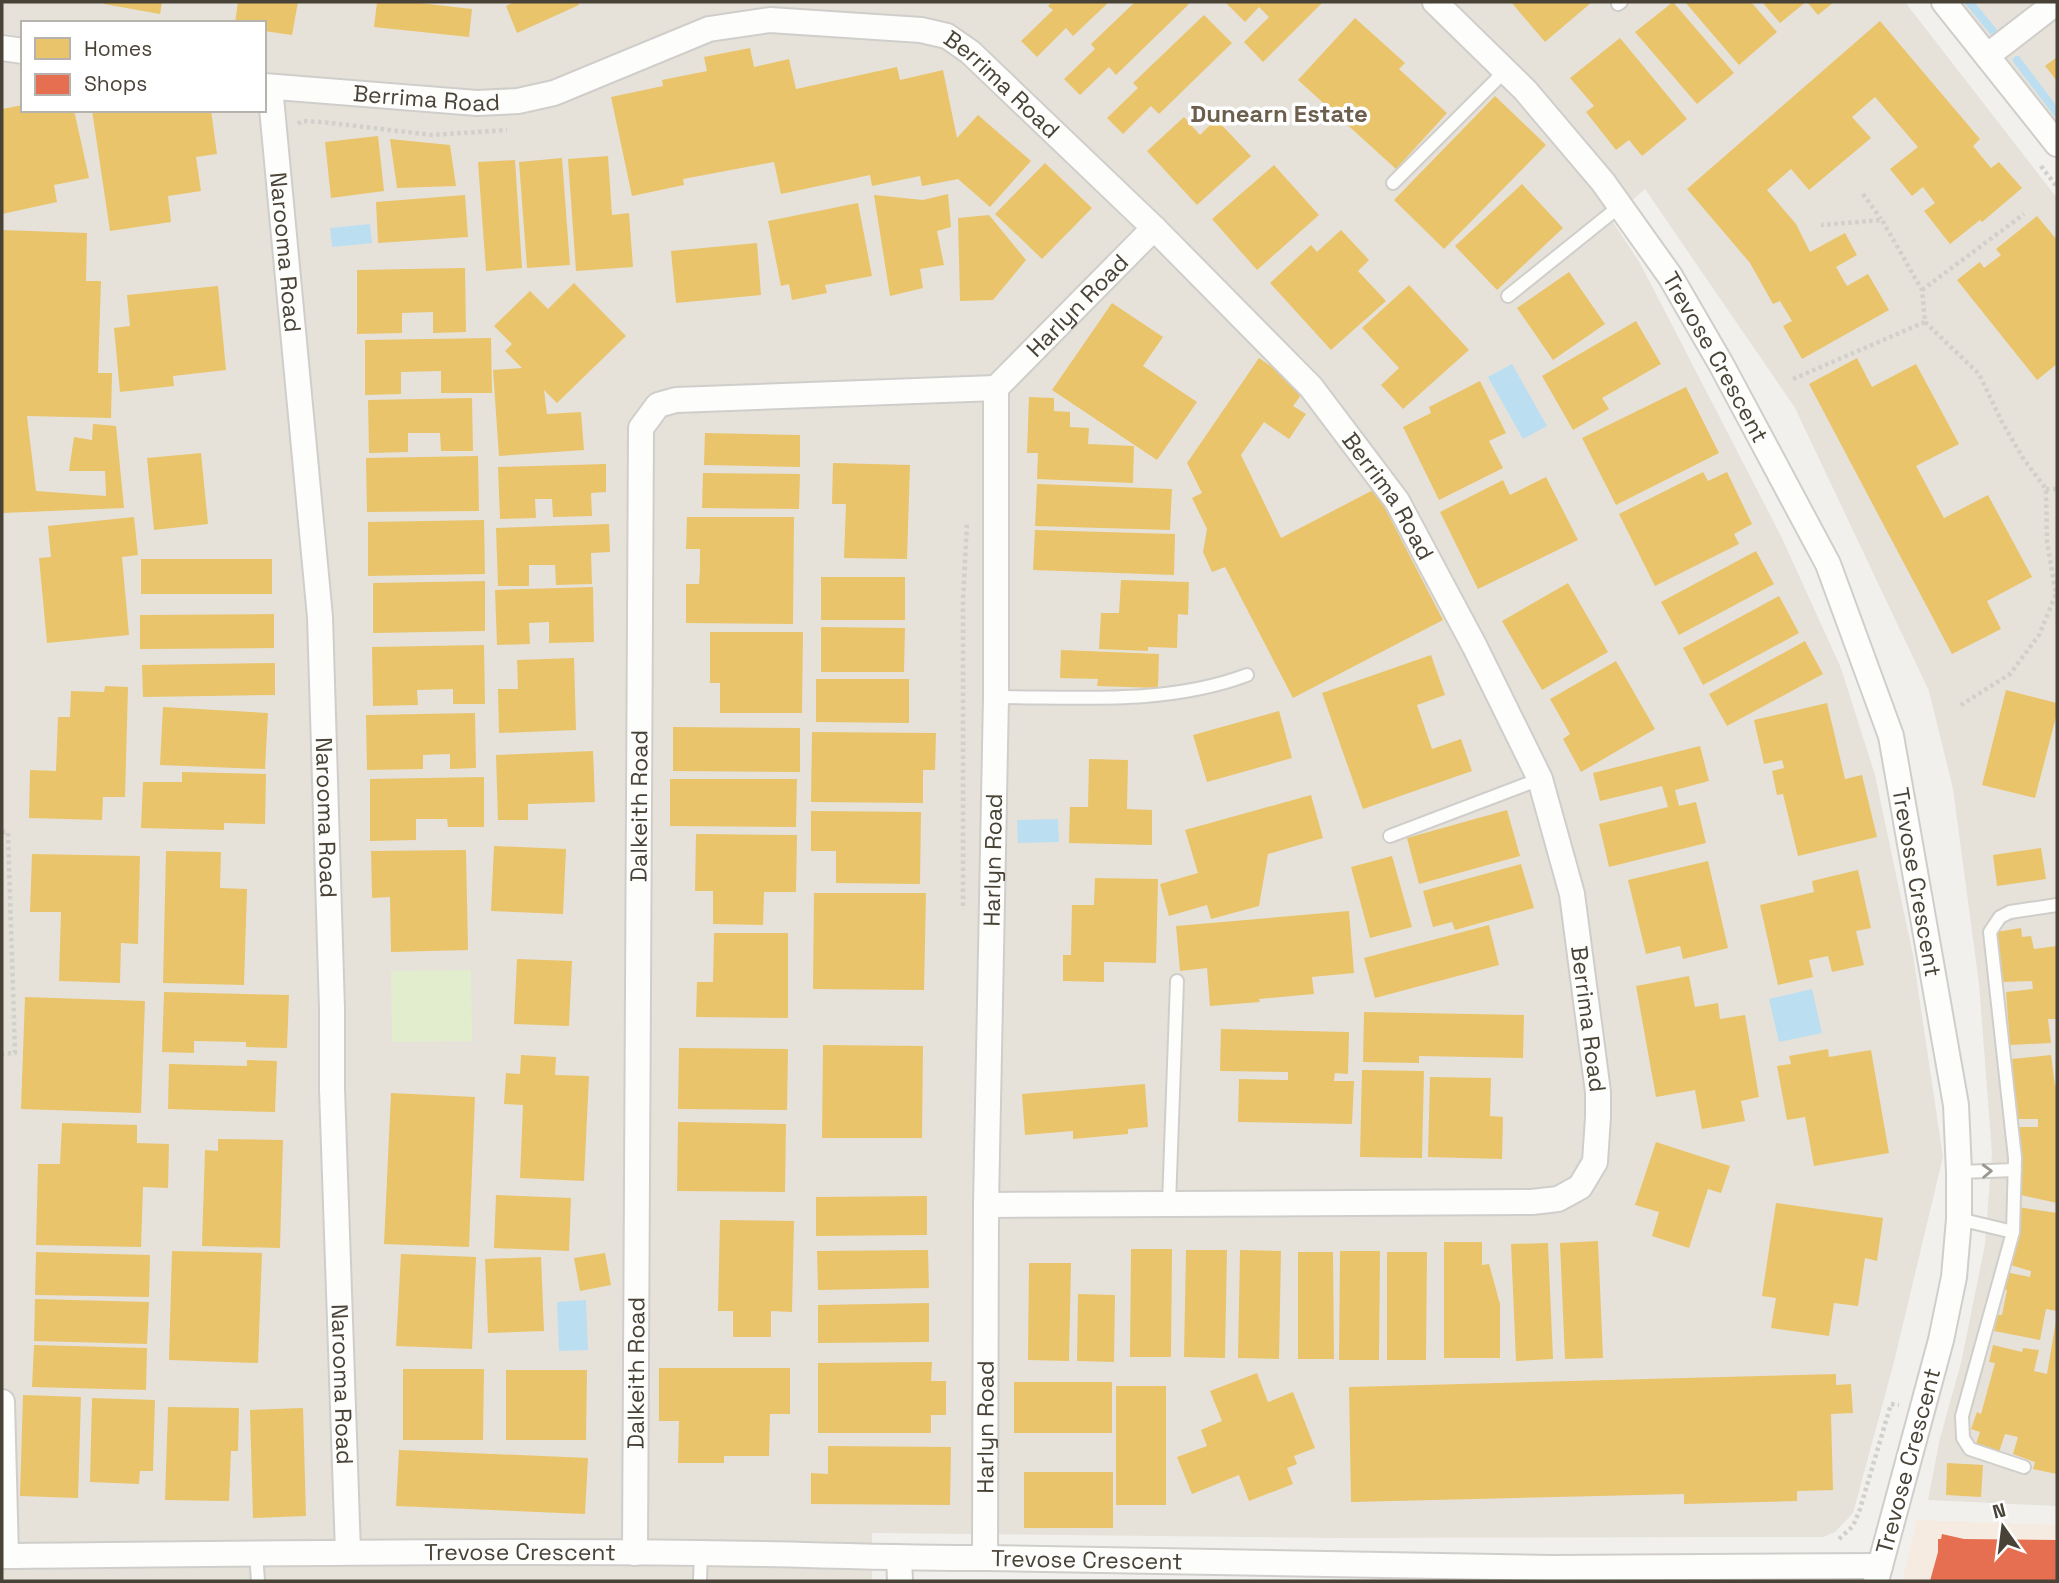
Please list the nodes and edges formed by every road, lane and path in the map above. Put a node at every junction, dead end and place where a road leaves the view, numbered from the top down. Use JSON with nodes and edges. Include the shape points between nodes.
{"nodes":[{"id":1,"x":1435,"y":2,"type":"edge"},
{"id":2,"x":1944,"y":2,"type":"edge"},
{"id":3,"x":2057,"y":2,"type":"edge"},
{"id":4,"x":2,"y":48,"type":"edge"},
{"id":5,"x":21,"y":51,"type":"edge"},
{"id":6,"x":1987,"y":56,"type":"junction"},
{"id":7,"x":1506,"y":70,"type":"junction"},
{"id":8,"x":267,"y":86,"type":"edge"},
{"id":9,"x":512,"y":128,"type":"dead end"},
{"id":10,"x":411,"y":132,"type":"dead end"},
{"id":11,"x":2057,"y":144,"type":"edge"},
{"id":12,"x":1393,"y":183,"type":"dead end"},
{"id":13,"x":1863,"y":194,"type":"dead end"},
{"id":14,"x":1620,"y":206,"type":"junction"},
{"id":15,"x":2024,"y":214,"type":"dead end"},
{"id":16,"x":1882,"y":220,"type":"junction"},
{"id":17,"x":1821,"y":225,"type":"dead end"},
{"id":18,"x":1154,"y":228,"type":"junction"},
{"id":19,"x":1922,"y":290,"type":"junction"},
{"id":20,"x":1508,"y":296,"type":"dead end"},
{"id":21,"x":1925,"y":322,"type":"junction"},
{"id":22,"x":1793,"y":379,"type":"dead end"},
{"id":23,"x":996,"y":388,"type":"junction"},
{"id":24,"x":2046,"y":489,"type":"junction"},
{"id":25,"x":2057,"y":489,"type":"edge"},
{"id":26,"x":968,"y":519,"type":"dead end"},
{"id":27,"x":1247,"y":675,"type":"dead end"},
{"id":28,"x":996,"y":697,"type":"junction"},
{"id":29,"x":1958,"y":707,"type":"dead end"},
{"id":30,"x":1540,"y":779,"type":"junction"},
{"id":31,"x":2,"y":832,"type":"edge"},
{"id":32,"x":1390,"y":836,"type":"dead end"},
{"id":33,"x":2057,"y":905,"type":"edge"},
{"id":34,"x":963,"y":916,"type":"dead end"},
{"id":35,"x":1178,"y":981,"type":"dead end"},
{"id":36,"x":2,"y":1054,"type":"edge"},
{"id":37,"x":2015,"y":1170,"type":"junction"},
{"id":38,"x":1959,"y":1172,"type":"junction"},
{"id":39,"x":1169,"y":1204,"type":"junction"},
{"id":40,"x":986,"y":1205,"type":"junction"},
{"id":41,"x":1959,"y":1219,"type":"junction"},
{"id":42,"x":2014,"y":1232,"type":"junction"},
{"id":43,"x":2,"y":1402,"type":"edge"},
{"id":44,"x":2024,"y":1467,"type":"dead end"},
{"id":45,"x":348,"y":1552,"type":"junction"},
{"id":46,"x":256,"y":1553,"type":"junction"},
{"id":47,"x":635,"y":1553,"type":"junction"},
{"id":48,"x":701,"y":1553,"type":"junction"},
{"id":49,"x":4,"y":1556,"type":"edge"},
{"id":50,"x":985,"y":1558,"type":"junction"},
{"id":51,"x":900,"y":1570,"type":"edge"},
{"id":52,"x":1878,"y":1574,"type":"edge"},
{"id":53,"x":258,"y":1581,"type":"edge"},
{"id":54,"x":701,"y":1581,"type":"edge"}],
"edges":[{"from":1,"to":7,"type":"street","name":"Trevose Crescent"},
{"from":2,"to":6,"type":"street"},
{"from":3,"to":6,"type":"street"},
{"from":4,"to":5,"type":"street"},
{"from":6,"to":11,"type":"street"},
{"from":7,"to":12,"type":"lane"},
{"from":7,"to":14,"type":"street","name":"Trevose Crescent"},
{"from":8,"to":18,"type":"street","name":"Berrima Road","via":[[477,103],[518,101],[554,93],[709,29],[770,20],[921,30],[947,36],[970,52]]},
{"from":8,"to":45,"type":"street","name":"Narooma Road","via":[[320,617]]},
{"from":9,"to":10,"type":"path","via":[[432,135]]},
{"from":13,"to":16,"type":"path"},
{"from":14,"to":20,"type":"lane"},
{"from":14,"to":38,"type":"street","name":"Trevose Crescent","via":[[1670,276],[1721,364],[1828,565],[1891,736],[1956,1105]]},
{"from":15,"to":19,"type":"path"},
{"from":16,"to":17,"type":"path"},
{"from":16,"to":19,"type":"path"},
{"from":18,"to":23,"type":"street","name":"Harlyn Road"},
{"from":18,"to":30,"type":"street","name":"Berrima Road","via":[[1311,387],[1397,501]]},
{"from":19,"to":21,"type":"path"},
{"from":21,"to":22,"type":"path"},
{"from":21,"to":24,"type":"path","via":[[1979,374],[2002,422]]},
{"from":23,"to":28,"type":"street","name":"Harlyn Road"},
{"from":23,"to":47,"type":"street","name":"Dalkeith Road","via":[[676,400],[658,405],[641,428]]},
{"from":24,"to":25,"type":"path"},
{"from":24,"to":29,"type":"path","via":[[2047,542],[2056,594],[2039,635],[2010,674]]},
{"from":26,"to":34,"type":"path","via":[[963,600]]},
{"from":27,"to":28,"type":"lane","via":[[1220,685],[1146,696]]},
{"from":28,"to":40,"type":"street","name":"Harlyn Road"},
{"from":30,"to":32,"type":"lane"},
{"from":30,"to":39,"type":"street","name":"Berrima Road","via":[[1572,894],[1598,1092],[1595,1162],[1580,1187],[1558,1199],[1532,1202]]},
{"from":31,"to":36,"type":"path","via":[[8,832],[15,1053]]},
{"from":33,"to":37,"type":"lane","via":[[2010,912],[2000,917],[1990,932]]},
{"from":35,"to":39,"type":"lane"},
{"from":38,"to":37,"type":"lane","one_way":true},
{"from":37,"to":42,"type":"lane"},
{"from":38,"to":41,"type":"street","name":"Trevose Crescent"},
{"from":39,"to":40,"type":"street","name":"Berrima Road"},
{"from":40,"to":50,"type":"street","name":"Harlyn Road"},
{"from":41,"to":42,"type":"lane"},
{"from":41,"to":52,"type":"street","name":"Trevose Crescent","via":[[1954,1277],[1941,1340]]},
{"from":42,"to":44,"type":"lane","via":[[1962,1416],[1963,1438],[1970,1449]]},
{"from":43,"to":49,"type":"street"},
{"from":45,"to":46,"type":"street","name":"Trevose Crescent"},
{"from":45,"to":47,"type":"street","name":"Trevose Crescent"},
{"from":46,"to":49,"type":"street","name":"Trevose Crescent"},
{"from":46,"to":53,"type":"lane"},
{"from":47,"to":48,"type":"street","name":"Trevose Crescent"},
{"from":48,"to":51,"type":"street","name":"Trevose Crescent"},
{"from":48,"to":54,"type":"lane"},
{"from":50,"to":51,"type":"street","name":"Trevose Crescent"},
{"from":50,"to":52,"type":"street","name":"Trevose Crescent"}]}
